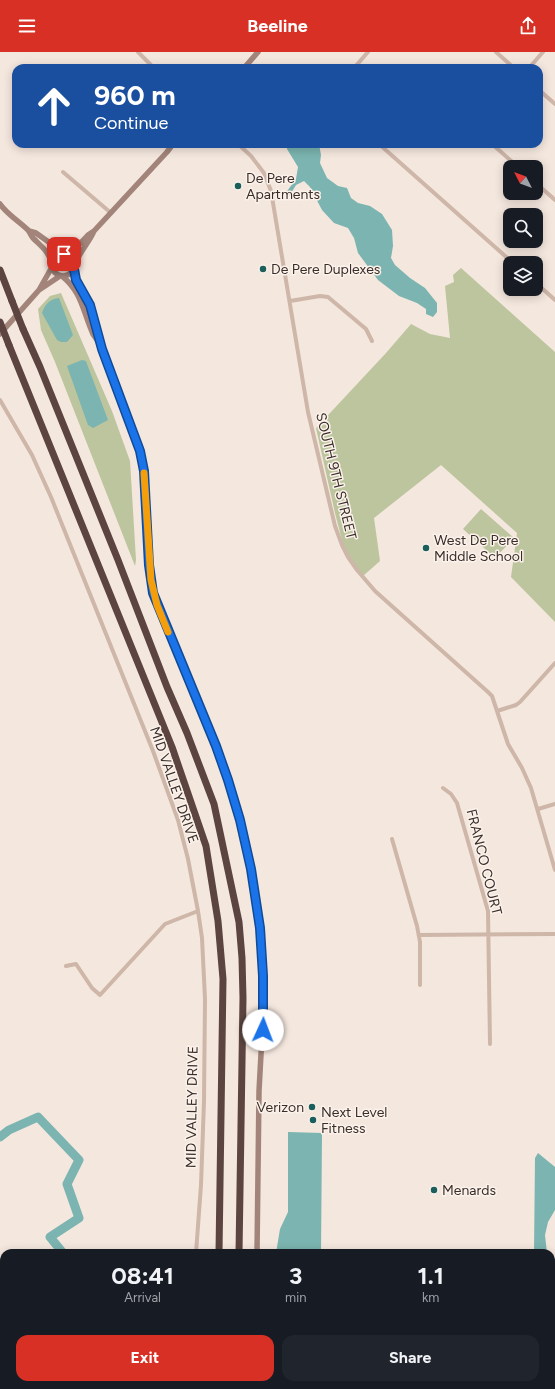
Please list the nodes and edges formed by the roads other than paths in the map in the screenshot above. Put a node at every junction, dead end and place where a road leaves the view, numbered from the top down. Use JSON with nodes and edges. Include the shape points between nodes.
{"nodes":[{"id":1,"x":138,"y":52,"type":"edge"},
{"id":2,"x":258,"y":52,"type":"edge"},
{"id":3,"x":368,"y":52,"type":"edge"},
{"id":4,"x":496,"y":52,"type":"edge"},
{"id":5,"x":543,"y":52,"type":"edge"},
{"id":6,"x":150,"y":64,"type":"edge"},
{"id":7,"x":248,"y":64,"type":"edge"},
{"id":8,"x":358,"y":64,"type":"edge"},
{"id":9,"x":510,"y":64,"type":"edge"},
{"id":10,"x":532,"y":64,"type":"edge"},
{"id":11,"x":543,"y":94,"type":"edge"},
{"id":12,"x":555,"y":104,"type":"edge"},
{"id":13,"x":169,"y":148,"type":"edge"},
{"id":14,"x":171,"y":148,"type":"edge"},
{"id":15,"x":242,"y":148,"type":"edge"},
{"id":16,"x":384,"y":148,"type":"edge"},
{"id":17,"x":497,"y":148,"type":"edge"},
{"id":18,"x":166,"y":152,"type":"junction"},
{"id":19,"x":510,"y":160,"type":"edge"},
{"id":20,"x":63,"y":172,"type":"dead end"},
{"id":21,"x":543,"y":189,"type":"edge"},
{"id":22,"x":555,"y":200,"type":"edge"},
{"id":23,"x":0,"y":204,"type":"edge"},
{"id":24,"x":112,"y":213,"type":"junction"},
{"id":25,"x":29,"y":231,"type":"junction"},
{"id":26,"x":94,"y":231,"type":"junction"},
{"id":27,"x":65,"y":254,"type":"junction"},
{"id":28,"x":505,"y":256,"type":"edge"},
{"id":29,"x":52,"y":265,"type":"junction"},
{"id":30,"x":74,"y":267,"type":"junction"},
{"id":31,"x":0,"y":270,"type":"edge"},
{"id":32,"x":61,"y":276,"type":"junction"},
{"id":33,"x":39,"y":290,"type":"junction"},
{"id":34,"x":543,"y":290,"type":"edge"},
{"id":35,"x":555,"y":300,"type":"edge"},
{"id":36,"x":290,"y":301,"type":"junction"},
{"id":37,"x":0,"y":322,"type":"edge"},
{"id":38,"x":0,"y":334,"type":"edge"},
{"id":39,"x":372,"y":341,"type":"dead end"},
{"id":40,"x":101,"y":347,"type":"junction"},
{"id":41,"x":0,"y":400,"type":"edge"},
{"id":42,"x":555,"y":663,"type":"edge"},
{"id":43,"x":496,"y":711,"type":"junction"},
{"id":44,"x":443,"y":788,"type":"dead end"},
{"id":45,"x":555,"y":804,"type":"edge"},
{"id":46,"x":538,"y":809,"type":"junction"},
{"id":47,"x":392,"y":839,"type":"dead end"},
{"id":48,"x":555,"y":870,"type":"edge"},
{"id":49,"x":198,"y":911,"type":"junction"},
{"id":50,"x":489,"y":934,"type":"junction"},
{"id":51,"x":555,"y":934,"type":"edge"},
{"id":52,"x":419,"y":935,"type":"junction"},
{"id":53,"x":66,"y":966,"type":"dead end"},
{"id":54,"x":420,"y":985,"type":"dead end"},
{"id":55,"x":490,"y":1044,"type":"dead end"},
{"id":56,"x":196,"y":1249,"type":"edge"},
{"id":57,"x":219,"y":1249,"type":"edge"},
{"id":58,"x":239,"y":1249,"type":"edge"},
{"id":59,"x":257,"y":1249,"type":"edge"}],
"edges":[{"from":1,"to":6,"type":"street"},
{"from":2,"to":7,"type":"main road"},
{"from":3,"to":8,"type":"street"},
{"from":4,"to":9,"type":"street"},
{"from":5,"to":10,"type":"street"},
{"from":11,"to":12,"type":"street"},
{"from":13,"to":18,"type":"main road"},
{"from":14,"to":18,"type":"main road"},
{"from":15,"to":36,"type":"street","name":"SOUTH 9TH STREET","via":[[264,173],[272,191]]},
{"from":16,"to":28,"type":"street"},
{"from":17,"to":19,"type":"street"},
{"from":18,"to":24,"type":"main road"},
{"from":20,"to":24,"type":"street"},
{"from":21,"to":22,"type":"street"},
{"from":23,"to":25,"type":"main road"},
{"from":24,"to":26,"type":"main road"},
{"from":25,"to":27,"type":"main road","via":[[36,233]]},
{"from":25,"to":29,"type":"main road","via":[[47,251]]},
{"from":26,"to":27,"type":"main road","via":[[76,248]]},
{"from":26,"to":30,"type":"main road"},
{"from":27,"to":29,"type":"main road","via":[[58,255]]},
{"from":27,"to":30,"type":"main road","via":[[72,258]]},
{"from":29,"to":32,"type":"main road","via":[[54,273]]},
{"from":29,"to":33,"type":"main road"},
{"from":30,"to":32,"type":"main road","via":[[69,274]]},
{"from":30,"to":40,"type":"main road","via":[[76,280],[90,305]]},
{"from":31,"to":58,"type":"highway","bridge":true,"via":[[214,804],[239,922],[242,958]]},
{"from":32,"to":33,"type":"main road"},
{"from":32,"to":40,"type":"main road","via":[[76,290]]},
{"from":33,"to":38,"type":"main road"},
{"from":34,"to":35,"type":"street"},
{"from":36,"to":39,"type":"street","via":[[328,297],[366,330]]},
{"from":36,"to":43,"type":"street","name":"SOUTH 9TH STREET","via":[[308,412],[335,526],[346,554],[375,591],[492,696]]},
{"from":37,"to":57,"type":"highway","bridge":true,"via":[[172,747],[206,846],[218,921],[223,979]]},
{"from":40,"to":59,"type":"main road","via":[[140,451],[144,471],[153,593],[216,746],[240,820],[251,869],[260,928],[263,976]]},
{"from":41,"to":49,"type":"street","name":"MID VALLEY DRIVE","via":[[32,455],[51,498],[153,751],[178,820]]},
{"from":42,"to":43,"type":"street","via":[[520,702]]},
{"from":43,"to":46,"type":"street","name":"SOUTH 9TH STREET","via":[[508,744],[527,777]]},
{"from":44,"to":50,"type":"street","name":"FRANCO COURT","via":[[457,803],[488,912]]},
{"from":45,"to":46,"type":"street"},
{"from":46,"to":48,"type":"street","name":"SOUTH 9TH STREET"},
{"from":47,"to":52,"type":"street"},
{"from":49,"to":53,"type":"street","via":[[165,924],[100,995],[92,988],[76,964]]},
{"from":49,"to":56,"type":"street","name":"MID VALLEY DRIVE","via":[[202,938],[205,1006],[201,1177]]},
{"from":50,"to":51,"type":"street"},
{"from":50,"to":52,"type":"street"},
{"from":50,"to":55,"type":"street","name":"FRANCO COURT"},
{"from":52,"to":54,"type":"street"}]}
